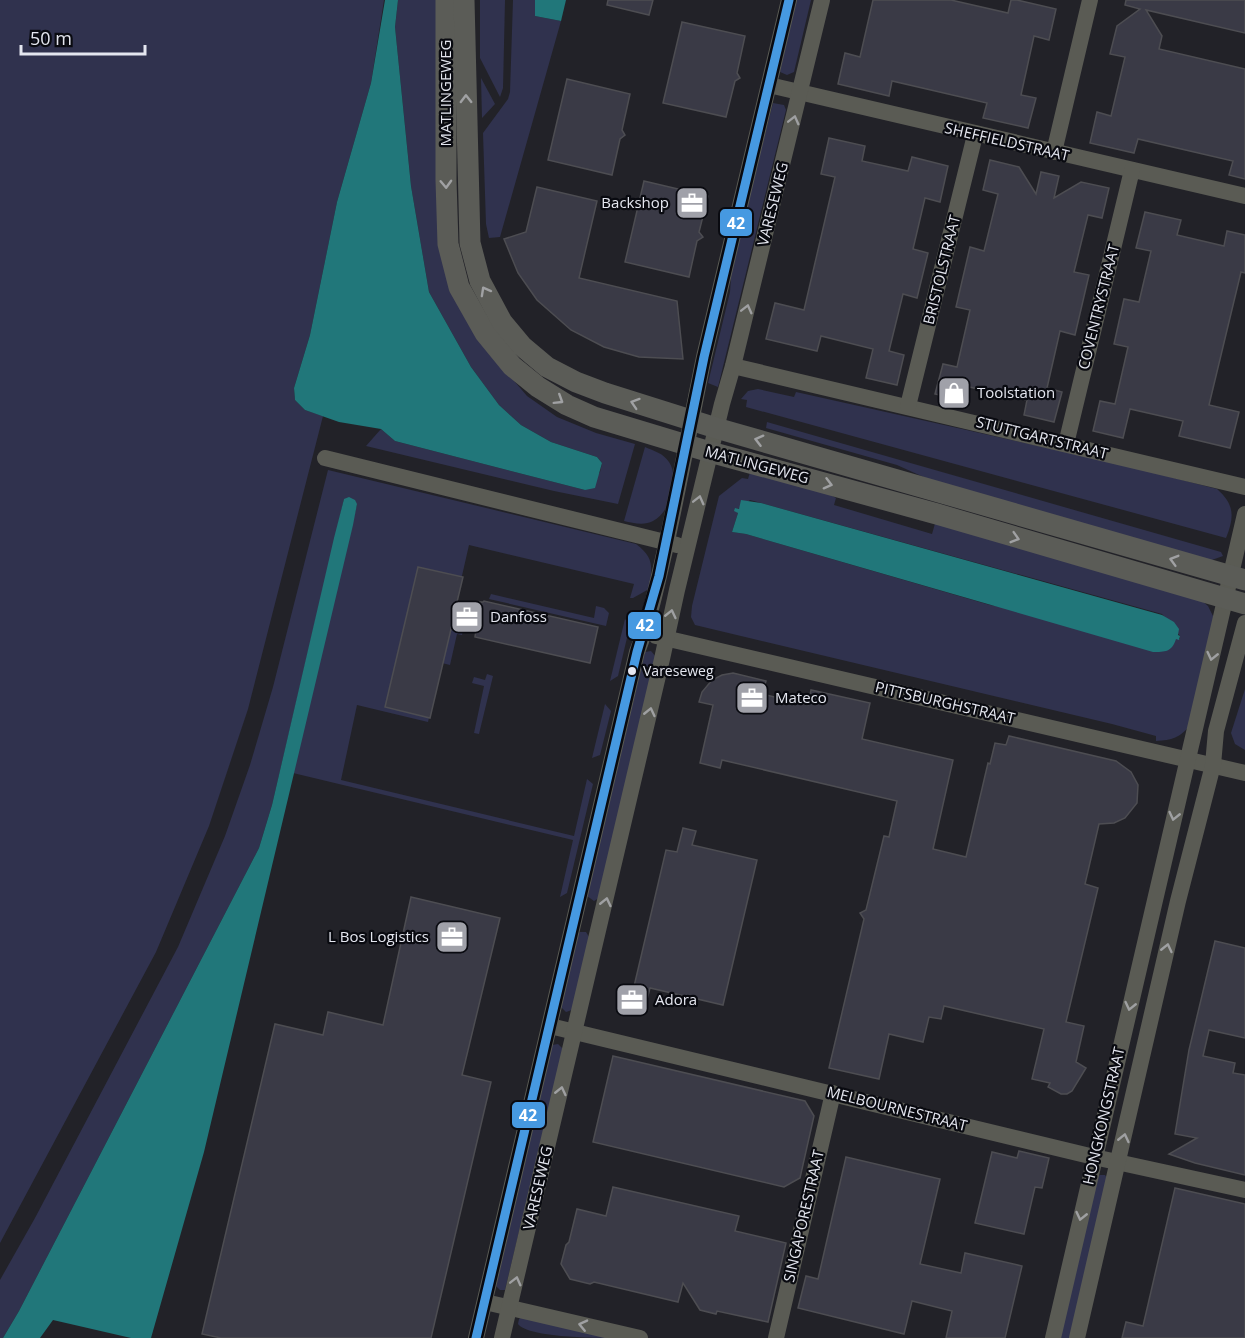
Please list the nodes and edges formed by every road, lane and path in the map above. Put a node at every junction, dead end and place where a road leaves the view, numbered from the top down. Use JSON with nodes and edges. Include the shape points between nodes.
{"nodes":[{"id":1,"x":446,"y":0,"type":"edge"},
{"id":2,"x":464,"y":0,"type":"edge"},
{"id":3,"x":789,"y":0,"type":"edge"},
{"id":4,"x":822,"y":0,"type":"edge"},
{"id":5,"x":1090,"y":0,"type":"edge"},
{"id":6,"x":769,"y":85,"type":"junction"},
{"id":7,"x":801,"y":92,"type":"junction"},
{"id":8,"x":975,"y":135,"type":"junction"},
{"id":9,"x":1054,"y":152,"type":"junction"},
{"id":10,"x":1132,"y":170,"type":"junction"},
{"id":11,"x":1245,"y":196,"type":"edge"},
{"id":12,"x":733,"y":366,"type":"junction"},
{"id":13,"x":908,"y":406,"type":"junction"},
{"id":14,"x":691,"y":420,"type":"junction"},
{"id":15,"x":716,"y":428,"type":"junction"},
{"id":16,"x":1066,"y":444,"type":"junction"},
{"id":17,"x":688,"y":446,"type":"junction"},
{"id":18,"x":710,"y":452,"type":"junction"},
{"id":19,"x":325,"y":459,"type":"dead end"},
{"id":20,"x":1245,"y":487,"type":"edge"},
{"id":21,"x":1245,"y":514,"type":"edge"},
{"id":22,"x":666,"y":542,"type":"junction"},
{"id":23,"x":687,"y":547,"type":"junction"},
{"id":24,"x":1237,"y":578,"type":"edge"},
{"id":25,"x":1235,"y":601,"type":"edge"},
{"id":26,"x":1245,"y":623,"type":"edge"},
{"id":27,"x":645,"y":633,"type":"junction"},
{"id":28,"x":666,"y":638,"type":"junction"},
{"id":29,"x":1188,"y":759,"type":"junction"},
{"id":30,"x":1213,"y":765,"type":"junction"},
{"id":31,"x":1245,"y":773,"type":"edge"},
{"id":32,"x":1156,"y":895,"type":"junction"},
{"id":33,"x":1178,"y":901,"type":"junction"},
{"id":34,"x":550,"y":1026,"type":"junction"},
{"id":35,"x":575,"y":1032,"type":"junction"},
{"id":36,"x":833,"y":1093,"type":"junction"},
{"id":37,"x":1094,"y":1157,"type":"junction"},
{"id":38,"x":1119,"y":1163,"type":"junction"},
{"id":39,"x":1245,"y":1190,"type":"edge"},
{"id":40,"x":485,"y":1302,"type":"junction"},
{"id":41,"x":509,"y":1308,"type":"junction"},
{"id":42,"x":477,"y":1334,"type":"edge"},
{"id":43,"x":506,"y":1337,"type":"edge"},
{"id":44,"x":640,"y":1338,"type":"edge"},
{"id":45,"x":776,"y":1338,"type":"edge"},
{"id":46,"x":1053,"y":1338,"type":"edge"},
{"id":47,"x":1077,"y":1338,"type":"edge"}],
"edges":[{"from":1,"to":17,"type":"main road","name":"MATLINGEWEG","one_way":true,"via":[[448,244],[464,297],[498,350],[538,387],[594,417]]},
{"from":14,"to":2,"type":"main road","name":"MATLINGEWEG","one_way":true,"via":[[604,393],[547,367],[502,322],[480,281],[470,243]]},
{"from":3,"to":6,"type":"street","name":"VARESEWEG"},
{"from":4,"to":7,"type":"street","name":"VARESEWEG"},
{"from":5,"to":9,"type":"street"},
{"from":6,"to":7,"type":"street","name":"SHEFFIELDSTRAAT"},
{"from":6,"to":14,"type":"street","name":"VARESEWEG"},
{"from":7,"to":8,"type":"street","name":"SHEFFIELDSTRAAT"},
{"from":12,"to":7,"type":"street","name":"VARESEWEG","one_way":true},
{"from":8,"to":9,"type":"street","name":"SHEFFIELDSTRAAT"},
{"from":8,"to":13,"type":"street","name":"BRISTOLSTRAAT"},
{"from":9,"to":10,"type":"street","name":"SHEFFIELDSTRAAT"},
{"from":10,"to":11,"type":"street","name":"SHEFFIELDSTRAAT"},
{"from":10,"to":16,"type":"street","name":"COVENTRYSTRAAT"},
{"from":12,"to":13,"type":"street","name":"STUTTGARTSTRAAT"},
{"from":12,"to":15,"type":"street","name":"VARESEWEG"},
{"from":13,"to":16,"type":"street","name":"STUTTGARTSTRAAT"},
{"from":14,"to":15,"type":"main road","name":"MATLINGEWEG"},
{"from":14,"to":17,"type":"street","name":"VARESEWEG"},
{"from":15,"to":18,"type":"street","name":"VARESEWEG"},
{"from":24,"to":15,"type":"main road","name":"MATLINGEWEG","one_way":true},
{"from":16,"to":20,"type":"street","name":"STUTTGARTSTRAAT"},
{"from":17,"to":18,"type":"main road","name":"MATLINGEWEG"},
{"from":17,"to":22,"type":"street","name":"VARESEWEG"},
{"from":23,"to":18,"type":"street","name":"VARESEWEG","one_way":true},
{"from":18,"to":25,"type":"main road","name":"MATLINGEWEG","one_way":true},
{"from":19,"to":22,"type":"street"},
{"from":21,"to":24,"type":"street","name":"HONGKONGSTRAAT"},
{"from":22,"to":23,"type":"street"},
{"from":22,"to":27,"type":"street","name":"VARESEWEG"},
{"from":28,"to":23,"type":"street","name":"VARESEWEG","one_way":true},
{"from":24,"to":25,"type":"street","name":"HONGKONGSTRAAT"},
{"from":25,"to":29,"type":"street","name":"HONGKONGSTRAAT","one_way":true},
{"from":26,"to":30,"type":"street","name":"HONGKONGSTRAAT","via":[[1216,730]]},
{"from":27,"to":28,"type":"street","name":"PITTSBURGHSTRAAT"},
{"from":27,"to":34,"type":"street","name":"VARESEWEG","via":[[637,651]]},
{"from":28,"to":29,"type":"street","name":"PITTSBURGHSTRAAT"},
{"from":35,"to":28,"type":"street","name":"VARESEWEG","one_way":true},
{"from":29,"to":30,"type":"street","name":"PITTSBURGHSTRAAT"},
{"from":29,"to":32,"type":"street","name":"HONGKONGSTRAAT","one_way":true},
{"from":30,"to":31,"type":"street","name":"PITTSBURGHSTRAAT"},
{"from":30,"to":33,"type":"street","name":"HONGKONGSTRAAT"},
{"from":32,"to":33,"type":"street"},
{"from":32,"to":37,"type":"street","name":"HONGKONGSTRAAT","one_way":true},
{"from":38,"to":33,"type":"street","name":"HONGKONGSTRAAT","one_way":true},
{"from":34,"to":35,"type":"street","name":"MELBOURNESTRAAT"},
{"from":34,"to":40,"type":"street","name":"VARESEWEG"},
{"from":35,"to":36,"type":"street","name":"MELBOURNESTRAAT"},
{"from":41,"to":35,"type":"street","name":"VARESEWEG","one_way":true},
{"from":36,"to":37,"type":"street","name":"MELBOURNESTRAAT"},
{"from":36,"to":45,"type":"street","name":"SINGAPORESTRAAT"},
{"from":37,"to":38,"type":"street","name":"MELBOURNESTRAAT"},
{"from":37,"to":46,"type":"street","name":"HONGKONGSTRAAT","one_way":true},
{"from":38,"to":39,"type":"street","name":"MELBOURNESTRAAT"},
{"from":38,"to":47,"type":"street","name":"HONGKONGSTRAAT"},
{"from":40,"to":41,"type":"street"},
{"from":40,"to":42,"type":"street","name":"VARESEWEG"},
{"from":41,"to":43,"type":"street","name":"VARESEWEG"},
{"from":44,"to":41,"type":"street","one_way":true},
{"from":42,"to":43,"type":"street"}]}
